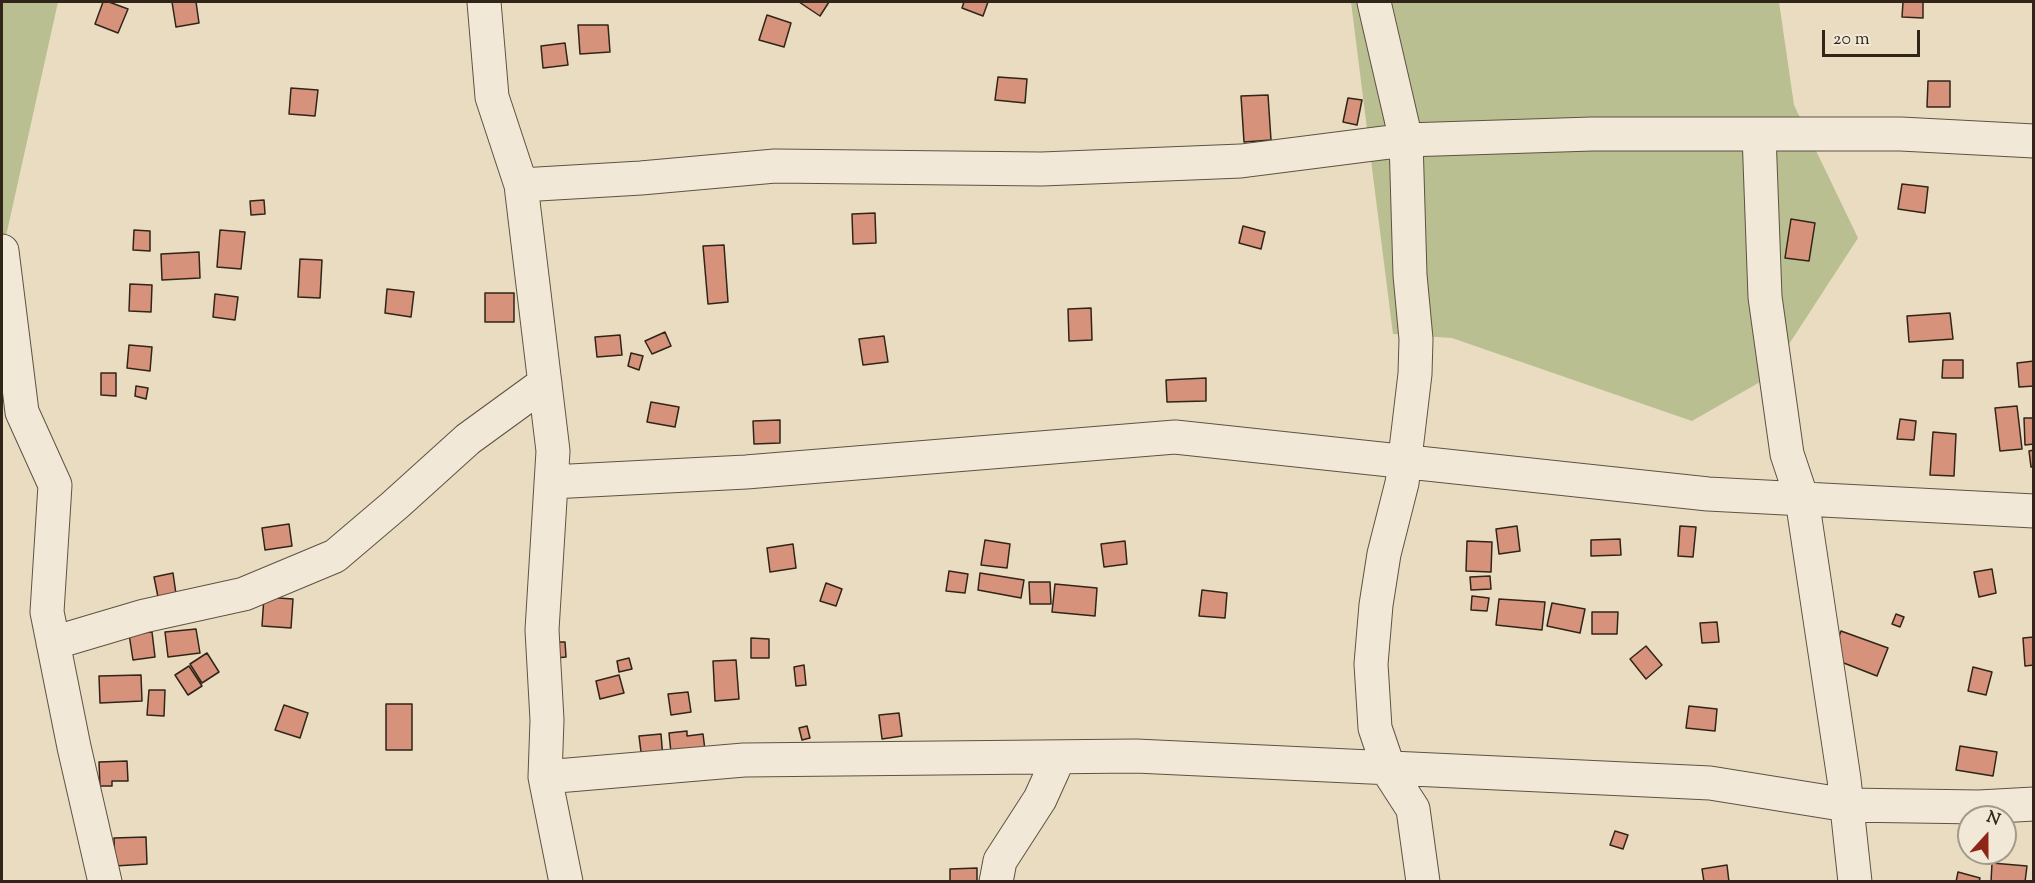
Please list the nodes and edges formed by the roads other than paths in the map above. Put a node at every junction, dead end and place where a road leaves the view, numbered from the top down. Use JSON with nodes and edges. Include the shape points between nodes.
{"nodes":[{"id":1,"x":484,"y":2,"type":"edge"},
{"id":2,"x":1374,"y":2,"type":"edge"},
{"id":3,"x":1760,"y":134,"type":"junction"},
{"id":4,"x":1406,"y":140,"type":"junction"},
{"id":5,"x":2034,"y":141,"type":"edge"},
{"id":6,"x":521,"y":185,"type":"junction"},
{"id":7,"x":2,"y":251,"type":"edge"},
{"id":8,"x":545,"y":383,"type":"junction"},
{"id":9,"x":1404,"y":462,"type":"junction"},
{"id":10,"x":551,"y":482,"type":"junction"},
{"id":11,"x":1802,"y":499,"type":"junction"},
{"id":12,"x":2034,"y":511,"type":"edge"},
{"id":13,"x":53,"y":643,"type":"junction"},
{"id":14,"x":1059,"y":757,"type":"junction"},
{"id":15,"x":1388,"y":768,"type":"junction"},
{"id":16,"x":545,"y":777,"type":"junction"},
{"id":17,"x":2034,"y":804,"type":"edge"},
{"id":18,"x":1847,"y":805,"type":"junction"},
{"id":19,"x":105,"y":882,"type":"edge"},
{"id":20,"x":567,"y":882,"type":"edge"},
{"id":21,"x":996,"y":882,"type":"edge"},
{"id":22,"x":1423,"y":882,"type":"edge"},
{"id":23,"x":1855,"y":882,"type":"edge"}],
"edges":[{"from":1,"to":6,"type":"street","via":[[492,97]]},
{"from":2,"to":4,"type":"street"},
{"from":3,"to":4,"type":"street"},
{"from":3,"to":5,"type":"street","via":[[1901,134]]},
{"from":3,"to":11,"type":"street","via":[[1765,297],[1787,454]]},
{"from":4,"to":6,"type":"street","via":[[1229,161],[1042,169],[775,166]]},
{"from":4,"to":9,"type":"street","via":[[1416,339]]},
{"from":6,"to":8,"type":"street"},
{"from":7,"to":13,"type":"street","via":[[22,412],[55,485],[47,612]]},
{"from":8,"to":10,"type":"street","via":[[553,452]]},
{"from":8,"to":13,"type":"street","via":[[468,439],[335,556],[244,594],[144,616]]},
{"from":9,"to":10,"type":"street","via":[[1175,437],[746,472]]},
{"from":9,"to":11,"type":"street","via":[[1708,494]]},
{"from":9,"to":15,"type":"street","via":[[1384,554],[1371,664],[1375,728]]},
{"from":10,"to":16,"type":"street","via":[[542,630],[547,720]]},
{"from":11,"to":12,"type":"street"},
{"from":11,"to":18,"type":"street"},
{"from":13,"to":19,"type":"street"},
{"from":14,"to":15,"type":"street","via":[[1136,756]]},
{"from":14,"to":16,"type":"street","via":[[744,760]]},
{"from":14,"to":21,"type":"street","via":[[1040,799],[1000,861]]},
{"from":15,"to":18,"type":"street","via":[[1710,783]]},
{"from":15,"to":22,"type":"street","via":[[1413,809]]},
{"from":16,"to":20,"type":"street"},
{"from":17,"to":18,"type":"street"},
{"from":18,"to":23,"type":"street"}]}
